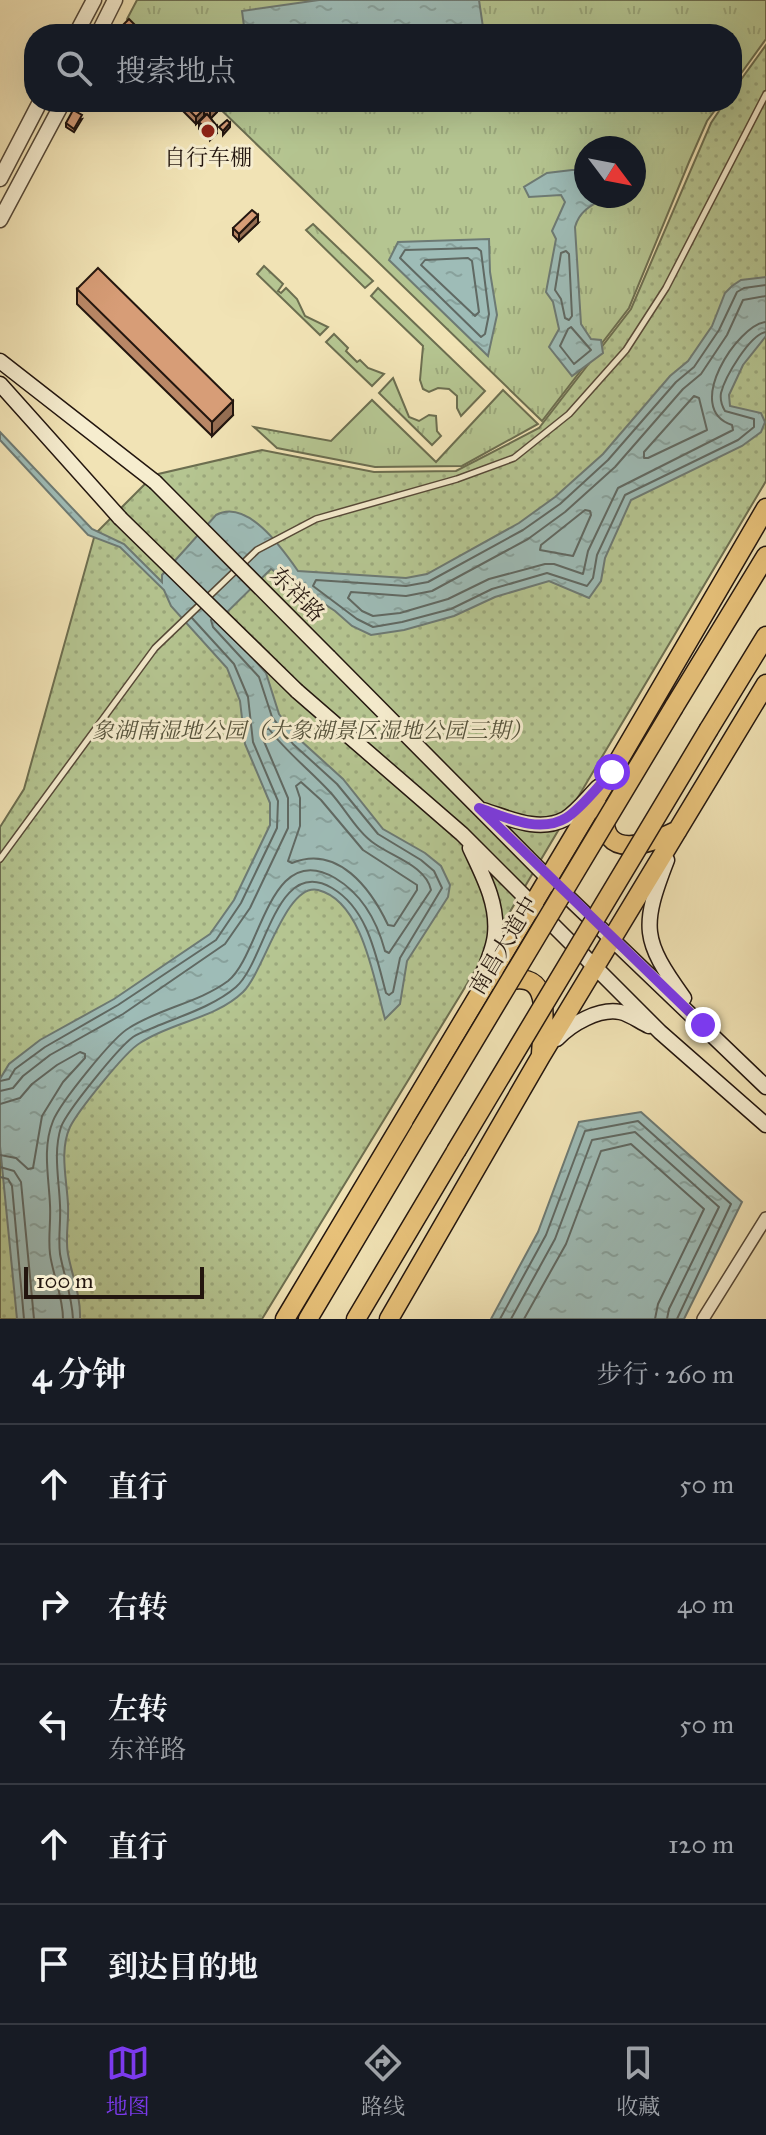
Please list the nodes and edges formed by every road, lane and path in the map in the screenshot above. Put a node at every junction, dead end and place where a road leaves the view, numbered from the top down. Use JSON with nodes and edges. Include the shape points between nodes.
{"nodes":[{"id":1,"x":94,"y":0,"type":"edge"},
{"id":2,"x":115,"y":0,"type":"edge"},
{"id":3,"x":81,"y":24,"type":"edge"},
{"id":4,"x":103,"y":24,"type":"edge"},
{"id":5,"x":766,"y":94,"type":"edge"},
{"id":6,"x":35,"y":112,"type":"edge"},
{"id":7,"x":58,"y":112,"type":"edge"},
{"id":8,"x":0,"y":179,"type":"edge"},
{"id":9,"x":0,"y":220,"type":"edge"},
{"id":10,"x":0,"y":361,"type":"edge"},
{"id":11,"x":0,"y":384,"type":"edge"},
{"id":12,"x":766,"y":508,"type":"edge"},
{"id":13,"x":766,"y":556,"type":"edge"},
{"id":14,"x":766,"y":636,"type":"edge"},
{"id":15,"x":766,"y":684,"type":"edge"},
{"id":16,"x":612,"y":772,"type":"junction"},
{"id":17,"x":479,"y":808,"type":"junction"},
{"id":18,"x":678,"y":829,"type":"junction"},
{"id":19,"x":462,"y":834,"type":"junction"},
{"id":20,"x":0,"y":859,"type":"edge"},
{"id":21,"x":548,"y":878,"type":"junction"},
{"id":22,"x":532,"y":905,"type":"junction"},
{"id":23,"x":612,"y":939,"type":"junction"},
{"id":24,"x":595,"y":967,"type":"junction"},
{"id":25,"x":473,"y":1003,"type":"junction"},
{"id":26,"x":703,"y":1025,"type":"junction"},
{"id":27,"x":660,"y":1032,"type":"junction"},
{"id":28,"x":541,"y":1056,"type":"junction"},
{"id":29,"x":766,"y":1087,"type":"edge"},
{"id":30,"x":766,"y":1125,"type":"edge"},
{"id":31,"x":766,"y":1218,"type":"edge"},
{"id":32,"x":285,"y":1319,"type":"edge"},
{"id":33,"x":308,"y":1319,"type":"edge"},
{"id":34,"x":356,"y":1319,"type":"edge"},
{"id":35,"x":389,"y":1319,"type":"edge"},
{"id":36,"x":703,"y":1319,"type":"edge"}],
"edges":[{"from":1,"to":3,"type":"main road"},
{"from":2,"to":4,"type":"main road"},
{"from":5,"to":20,"type":"lane","via":[[666,288],[626,350],[569,414],[514,458],[316,519],[257,550],[155,648]]},
{"from":6,"to":8,"type":"main road"},
{"from":7,"to":9,"type":"main road"},
{"from":10,"to":17,"type":"main road","name":"东祥路","bridge":true,"via":[[155,482]]},
{"from":11,"to":19,"type":"main road","bridge":true,"via":[[120,518],[297,691]]},
{"from":12,"to":16,"type":"highway"},
{"from":13,"to":33,"type":"highway","name":"南昌大道中","bridge":true},
{"from":14,"to":34,"type":"highway","bridge":true},
{"from":15,"to":18,"type":"highway"},
{"from":16,"to":17,"type":"main road","via":[[567,818],[547,825]]},
{"from":16,"to":18,"type":"highway","via":[[604,815],[606,832],[615,842],[652,843]]},
{"from":16,"to":21,"type":"highway"},
{"from":17,"to":21,"type":"main road","name":"东祥路"},
{"from":18,"to":23,"type":"highway"},
{"from":18,"to":26,"type":"main road","via":[[651,900],[648,925],[656,959]]},
{"from":19,"to":22,"type":"main road"},
{"from":19,"to":25,"type":"main road","via":[[493,904],[495,936]]},
{"from":21,"to":22,"type":"highway"},
{"from":21,"to":23,"type":"main road","name":"东祥路"},
{"from":22,"to":24,"type":"main road"},
{"from":22,"to":25,"type":"highway"},
{"from":23,"to":24,"type":"highway"},
{"from":23,"to":26,"type":"main road","name":"东祥路"},
{"from":24,"to":27,"type":"main road"},
{"from":24,"to":28,"type":"highway"},
{"from":25,"to":28,"type":"highway","via":[[500,982],[529,978],[538,987],[544,1009]]},
{"from":25,"to":32,"type":"highway"},
{"from":26,"to":29,"type":"main road"},
{"from":27,"to":28,"type":"main road","via":[[619,1012],[588,1017],[567,1028]]},
{"from":27,"to":30,"type":"main road"},
{"from":28,"to":35,"type":"highway"},
{"from":31,"to":36,"type":"street"}]}
